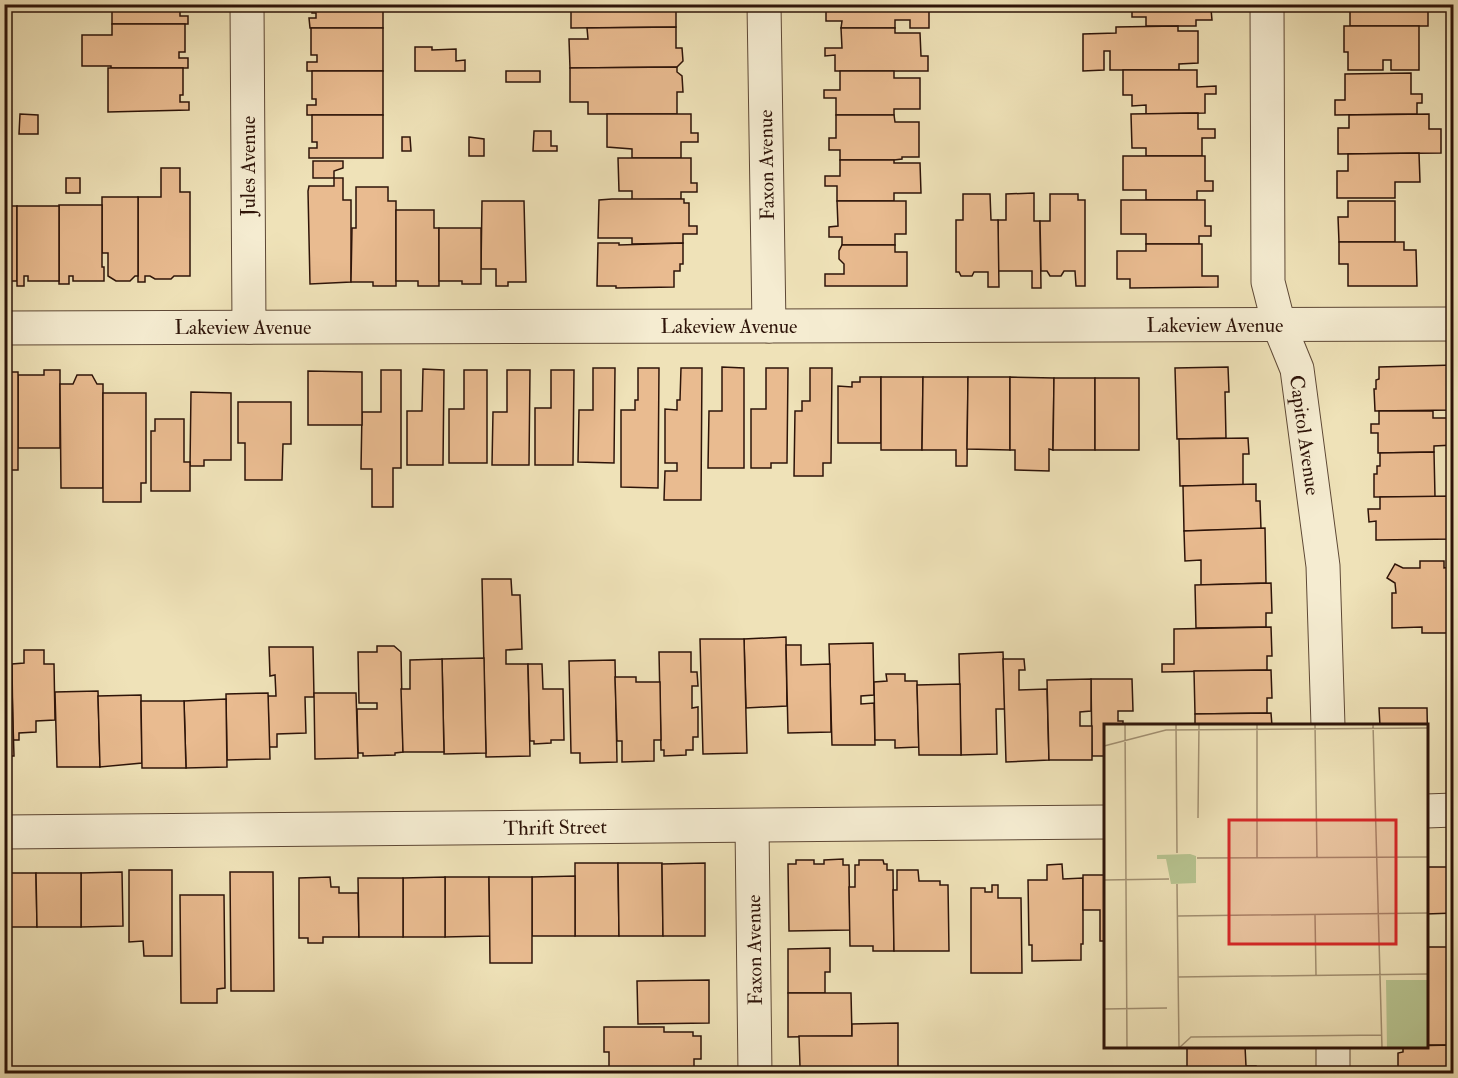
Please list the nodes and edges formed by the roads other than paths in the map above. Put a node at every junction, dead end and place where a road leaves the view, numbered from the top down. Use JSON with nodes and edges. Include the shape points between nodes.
{"nodes":[{"id":1,"x":247,"y":4,"type":"edge"},
{"id":2,"x":764,"y":4,"type":"edge"},
{"id":3,"x":1267,"y":4,"type":"edge"},
{"id":4,"x":1454,"y":324,"type":"edge"},
{"id":5,"x":1279,"y":325,"type":"junction"},
{"id":6,"x":769,"y":326,"type":"junction"},
{"id":7,"x":249,"y":327,"type":"junction"},
{"id":8,"x":4,"y":328,"type":"edge"},
{"id":9,"x":1328,"y":724,"type":"edge"},
{"id":10,"x":1454,"y":810,"type":"edge"},
{"id":11,"x":1428,"y":811,"type":"edge"},
{"id":12,"x":1104,"y":822,"type":"edge"},
{"id":13,"x":752,"y":826,"type":"junction"},
{"id":14,"x":4,"y":832,"type":"edge"},
{"id":15,"x":1333,"y":1048,"type":"edge"},
{"id":16,"x":755,"y":1074,"type":"edge"},
{"id":17,"x":1333,"y":1074,"type":"edge"}],
"edges":[{"from":1,"to":7,"type":"street","name":"Jules Avenue"},
{"from":2,"to":6,"type":"street","name":"Faxon Avenue"},
{"from":3,"to":5,"type":"street","name":"Capitol Avenue","via":[[1268,282]]},
{"from":4,"to":5,"type":"street","name":"Lakeview Avenue"},
{"from":5,"to":6,"type":"street","name":"Lakeview Avenue"},
{"from":5,"to":9,"type":"street","name":"Capitol Avenue","via":[[1297,369],[1323,566]]},
{"from":6,"to":7,"type":"street","name":"Lakeview Avenue"},
{"from":7,"to":8,"type":"street","name":"Lakeview Avenue"},
{"from":10,"to":11,"type":"street"},
{"from":12,"to":13,"type":"street","name":"Thrift Street"},
{"from":13,"to":14,"type":"street","name":"Thrift Street"},
{"from":13,"to":16,"type":"street","name":"Faxon Avenue"},
{"from":15,"to":17,"type":"street"}]}
